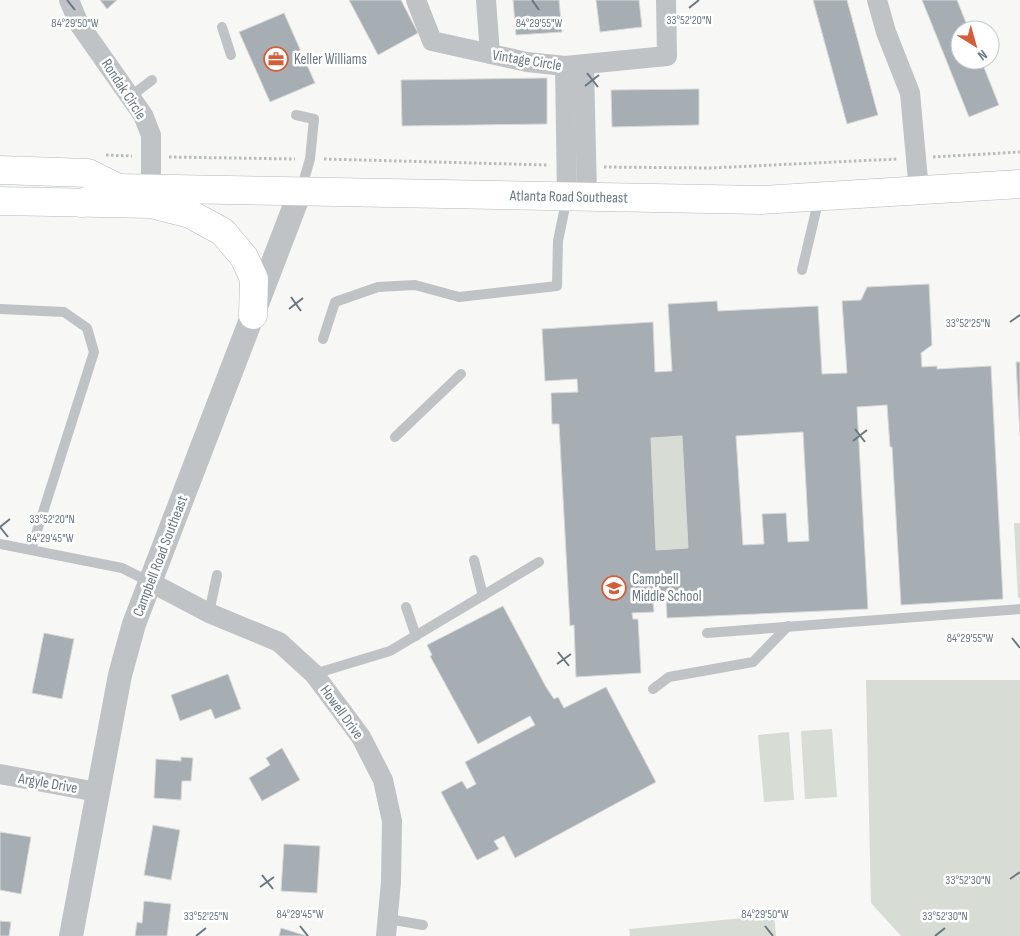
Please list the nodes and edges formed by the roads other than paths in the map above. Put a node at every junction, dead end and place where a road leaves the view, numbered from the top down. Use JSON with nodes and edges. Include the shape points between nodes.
{"nodes":[{"id":1,"x":69,"y":0,"type":"edge"},
{"id":2,"x":416,"y":0,"type":"edge"},
{"id":3,"x":486,"y":0,"type":"edge"},
{"id":4,"x":666,"y":0,"type":"edge"},
{"id":5,"x":877,"y":0,"type":"edge"},
{"id":6,"x":222,"y":27,"type":"dead end"},
{"id":7,"x":490,"y":54,"type":"junction"},
{"id":8,"x":231,"y":55,"type":"dead end"},
{"id":9,"x":574,"y":66,"type":"junction"},
{"id":10,"x":152,"y":80,"type":"dead end"},
{"id":11,"x":131,"y":96,"type":"junction"},
{"id":12,"x":296,"y":114,"type":"dead end"},
{"id":13,"x":0,"y":170,"type":"edge"},
{"id":14,"x":1020,"y":184,"type":"edge"},
{"id":15,"x":118,"y":188,"type":"junction"},
{"id":16,"x":152,"y":188,"type":"junction"},
{"id":17,"x":920,"y":191,"type":"junction"},
{"id":18,"x":300,"y":192,"type":"junction"},
{"id":19,"x":577,"y":197,"type":"junction"},
{"id":20,"x":819,"y":197,"type":"junction"},
{"id":21,"x":0,"y":201,"type":"edge"},
{"id":22,"x":82,"y":204,"type":"junction"},
{"id":23,"x":802,"y":270,"type":"dead end"},
{"id":24,"x":0,"y":309,"type":"edge"},
{"id":25,"x":253,"y":315,"type":"junction"},
{"id":26,"x":323,"y":340,"type":"dead end"},
{"id":27,"x":461,"y":374,"type":"dead end"},
{"id":28,"x":395,"y":437,"type":"dead end"},
{"id":29,"x":0,"y":544,"type":"edge"},
{"id":30,"x":31,"y":550,"type":"junction"},
{"id":31,"x":474,"y":560,"type":"dead end"},
{"id":32,"x":539,"y":562,"type":"dead end"},
{"id":33,"x":217,"y":575,"type":"dead end"},
{"id":34,"x":150,"y":582,"type":"junction"},
{"id":35,"x":483,"y":596,"type":"junction"},
{"id":36,"x":406,"y":607,"type":"dead end"},
{"id":37,"x":1020,"y":609,"type":"edge"},
{"id":38,"x":208,"y":613,"type":"junction"},
{"id":39,"x":788,"y":626,"type":"junction"},
{"id":40,"x":707,"y":632,"type":"dead end"},
{"id":41,"x":416,"y":636,"type":"junction"},
{"id":42,"x":314,"y":674,"type":"junction"},
{"id":43,"x":653,"y":689,"type":"dead end"},
{"id":44,"x":0,"y":774,"type":"edge"},
{"id":45,"x":97,"y":792,"type":"junction"},
{"id":46,"x":423,"y":925,"type":"dead end"},
{"id":47,"x":387,"y":928,"type":"edge"},
{"id":48,"x":71,"y":936,"type":"edge"}],
"edges":[{"from":1,"to":11,"type":"street","name":"Rondak Circle","via":[[79,24]]},
{"from":2,"to":7,"type":"street","name":"Vintage Circle","via":[[432,41]]},
{"from":3,"to":7,"type":"street"},
{"from":4,"to":9,"type":"street","name":"Vintage Circle","via":[[667,56]]},
{"from":5,"to":17,"type":"street","via":[[910,93]]},
{"from":6,"to":8,"type":"lane"},
{"from":7,"to":9,"type":"street","name":"Vintage Circle"},
{"from":9,"to":19,"type":"street"},
{"from":10,"to":11,"type":"lane"},
{"from":11,"to":16,"type":"street","name":"Rondak Circle","via":[[152,134]]},
{"from":12,"to":18,"type":"lane","via":[[314,120],[310,159]]},
{"from":13,"to":15,"type":"main road","name":"Atlanta Road Southeast","via":[[88,173]]},
{"from":14,"to":17,"type":"main road","name":"Atlanta Road Southeast"},
{"from":15,"to":16,"type":"main road","name":"Atlanta Road Southeast"},
{"from":15,"to":22,"type":"main road","name":"Atlanta Road Southeast"},
{"from":16,"to":18,"type":"main road","name":"Atlanta Road Southeast"},
{"from":17,"to":20,"type":"main road","name":"Atlanta Road Southeast"},
{"from":18,"to":19,"type":"main road","name":"Atlanta Road Southeast"},
{"from":18,"to":25,"type":"street","name":"Campbell Road Southeast"},
{"from":19,"to":20,"type":"main road","name":"Atlanta Road Southeast","via":[[692,200]]},
{"from":19,"to":26,"type":"lane","via":[[558,240],[557,286],[459,297],[415,285],[378,287],[335,302]]},
{"from":20,"to":23,"type":"lane"},
{"from":21,"to":22,"type":"main road","name":"Atlanta Road Southeast"},
{"from":22,"to":25,"type":"main road","via":[[152,204],[190,214],[223,232],[244,257],[254,279]]},
{"from":24,"to":30,"type":"lane","via":[[64,312],[87,328],[94,352]]},
{"from":25,"to":34,"type":"street","name":"Campbell Road Southeast"},
{"from":27,"to":28,"type":"lane"},
{"from":29,"to":30,"type":"lane"},
{"from":30,"to":34,"type":"lane","via":[[122,568]]},
{"from":31,"to":35,"type":"lane"},
{"from":32,"to":35,"type":"lane"},
{"from":33,"to":38,"type":"lane"},
{"from":34,"to":38,"type":"street","name":"Howell Drive"},
{"from":34,"to":45,"type":"street","name":"Campbell Road Southeast","via":[[120,675]]},
{"from":35,"to":41,"type":"lane"},
{"from":36,"to":41,"type":"lane"},
{"from":37,"to":39,"type":"lane"},
{"from":38,"to":42,"type":"street","name":"Howell Drive","via":[[279,642]]},
{"from":39,"to":40,"type":"lane"},
{"from":39,"to":43,"type":"lane","via":[[753,662],[669,678]]},
{"from":41,"to":42,"type":"lane","via":[[390,651]]},
{"from":42,"to":47,"type":"street","name":"Howell Drive","via":[[361,736],[383,780],[392,822]]},
{"from":44,"to":45,"type":"street","name":"Argyle Drive"},
{"from":45,"to":48,"type":"street","name":"Campbell Road Southeast"},
{"from":46,"to":47,"type":"lane"}]}
